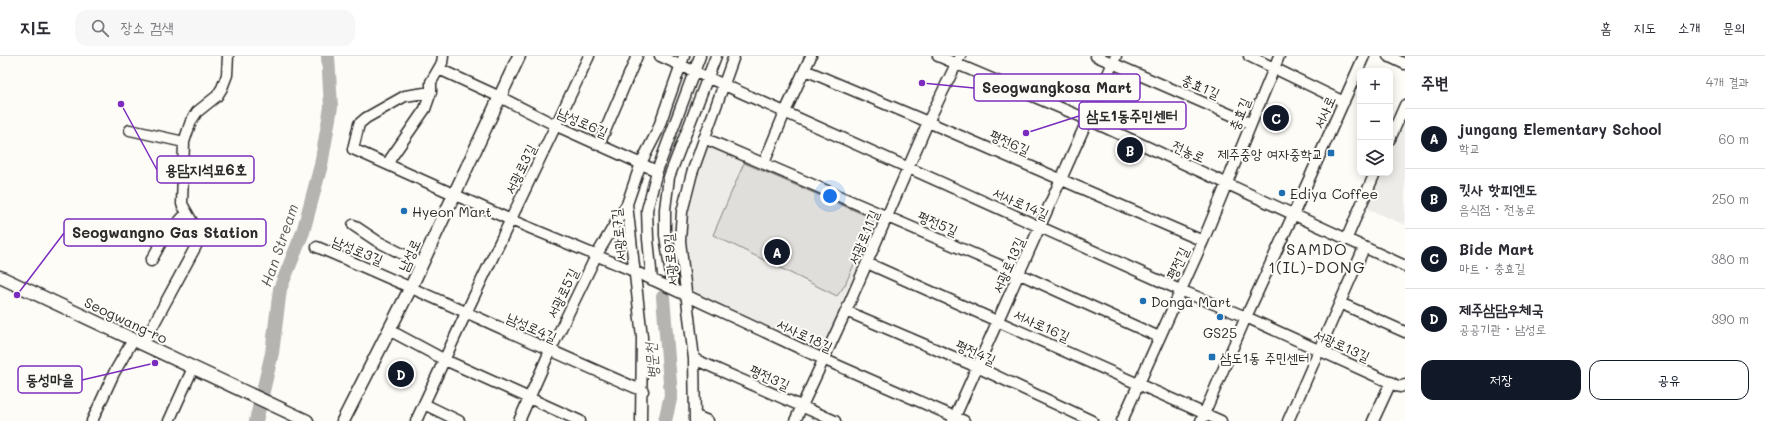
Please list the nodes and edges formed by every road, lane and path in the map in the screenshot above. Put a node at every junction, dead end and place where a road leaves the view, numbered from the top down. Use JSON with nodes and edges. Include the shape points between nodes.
{"nodes":[{"id":1,"x":228,"y":56,"type":"edge"},
{"id":2,"x":443,"y":56,"type":"edge"},
{"id":3,"x":518,"y":56,"type":"edge"},
{"id":4,"x":589,"y":56,"type":"edge"},
{"id":5,"x":637,"y":56,"type":"edge"},
{"id":6,"x":660,"y":56,"type":"edge"},
{"id":7,"x":700,"y":56,"type":"edge"},
{"id":8,"x":716,"y":56,"type":"edge"},
{"id":9,"x":734,"y":56,"type":"edge"},
{"id":10,"x":811,"y":56,"type":"edge"},
{"id":11,"x":938,"y":56,"type":"edge"},
{"id":12,"x":1096,"y":56,"type":"edge"},
{"id":13,"x":1249,"y":56,"type":"edge"},
{"id":14,"x":1279,"y":56,"type":"edge"},
{"id":15,"x":1364,"y":56,"type":"edge"},
{"id":16,"x":1388,"y":56,"type":"edge"},
{"id":17,"x":683,"y":60,"type":"edge"},
{"id":18,"x":958,"y":60,"type":"edge"},
{"id":19,"x":1115,"y":60,"type":"edge"},
{"id":20,"x":1405,"y":64,"type":"edge"},
{"id":21,"x":1274,"y":67,"type":"junction"},
{"id":22,"x":439,"y":69,"type":"junction"},
{"id":23,"x":805,"y":70,"type":"junction"},
{"id":24,"x":693,"y":72,"type":"junction"},
{"id":25,"x":708,"y":78,"type":"junction"},
{"id":26,"x":723,"y":86,"type":"junction"},
{"id":27,"x":431,"y":92,"type":"junction"},
{"id":28,"x":500,"y":97,"type":"junction"},
{"id":29,"x":1344,"y":102,"type":"junction"},
{"id":30,"x":1405,"y":105,"type":"edge"},
{"id":31,"x":785,"y":112,"type":"junction"},
{"id":32,"x":1089,"y":120,"type":"junction"},
{"id":33,"x":928,"y":122,"type":"junction"},
{"id":34,"x":1250,"y":123,"type":"junction"},
{"id":35,"x":557,"y":126,"type":"junction"},
{"id":36,"x":130,"y":130,"type":"dead end"},
{"id":37,"x":1393,"y":132,"type":"edge"},
{"id":38,"x":704,"y":138,"type":"junction"},
{"id":39,"x":184,"y":142,"type":"junction"},
{"id":40,"x":599,"y":145,"type":"junction"},
{"id":41,"x":641,"y":163,"type":"junction"},
{"id":42,"x":764,"y":163,"type":"junction"},
{"id":43,"x":388,"y":164,"type":"junction"},
{"id":44,"x":907,"y":167,"type":"junction"},
{"id":45,"x":657,"y":171,"type":"junction"},
{"id":46,"x":1374,"y":176,"type":"edge"},
{"id":47,"x":1062,"y":180,"type":"junction"},
{"id":48,"x":1226,"y":183,"type":"junction"},
{"id":49,"x":454,"y":195,"type":"junction"},
{"id":50,"x":628,"y":204,"type":"junction"},
{"id":51,"x":186,"y":214,"type":"junction"},
{"id":52,"x":1293,"y":215,"type":"junction"},
{"id":53,"x":886,"y":216,"type":"junction"},
{"id":54,"x":511,"y":220,"type":"junction"},
{"id":55,"x":353,"y":225,"type":"dead end"},
{"id":56,"x":1040,"y":227,"type":"junction"},
{"id":57,"x":1346,"y":240,"type":"junction"},
{"id":58,"x":1202,"y":241,"type":"junction"},
{"id":59,"x":317,"y":247,"type":"dead end"},
{"id":60,"x":1364,"y":248,"type":"junction"},
{"id":61,"x":596,"y":256,"type":"junction"},
{"id":62,"x":151,"y":261,"type":"dead end"},
{"id":63,"x":867,"y":263,"type":"junction"},
{"id":64,"x":422,"y":264,"type":"junction"},
{"id":65,"x":1405,"y":266,"type":"edge"},
{"id":66,"x":636,"y":272,"type":"junction"},
{"id":67,"x":1020,"y":274,"type":"junction"},
{"id":68,"x":0,"y":277,"type":"edge"},
{"id":69,"x":652,"y":280,"type":"junction"},
{"id":70,"x":411,"y":287,"type":"junction"},
{"id":71,"x":673,"y":289,"type":"junction"},
{"id":72,"x":1180,"y":290,"type":"junction"},
{"id":73,"x":687,"y":296,"type":"junction"},
{"id":74,"x":1340,"y":303,"type":"junction"},
{"id":75,"x":846,"y":311,"type":"junction"},
{"id":76,"x":466,"y":313,"type":"junction"},
{"id":77,"x":1246,"y":317,"type":"junction"},
{"id":78,"x":998,"y":321,"type":"junction"},
{"id":79,"x":389,"y":330,"type":"junction"},
{"id":80,"x":1405,"y":332,"type":"edge"},
{"id":81,"x":1159,"y":337,"type":"junction"},
{"id":82,"x":138,"y":342,"type":"junction"},
{"id":83,"x":1320,"y":350,"type":"junction"},
{"id":84,"x":550,"y":351,"type":"junction"},
{"id":85,"x":694,"y":359,"type":"junction"},
{"id":86,"x":823,"y":359,"type":"junction"},
{"id":87,"x":445,"y":360,"type":"junction"},
{"id":88,"x":977,"y":367,"type":"junction"},
{"id":89,"x":193,"y":368,"type":"junction"},
{"id":90,"x":1391,"y":382,"type":"junction"},
{"id":91,"x":1405,"y":384,"type":"edge"},
{"id":92,"x":1138,"y":385,"type":"junction"},
{"id":93,"x":643,"y":391,"type":"junction"},
{"id":94,"x":529,"y":399,"type":"junction"},
{"id":95,"x":424,"y":404,"type":"junction"},
{"id":96,"x":801,"y":406,"type":"junction"},
{"id":97,"x":1203,"y":417,"type":"edge"},
{"id":98,"x":695,"y":418,"type":"edge"},
{"id":99,"x":957,"y":420,"type":"edge"},
{"id":100,"x":92,"y":421,"type":"edge"},
{"id":101,"x":169,"y":421,"type":"edge"},
{"id":102,"x":308,"y":421,"type":"edge"},
{"id":103,"x":343,"y":421,"type":"edge"},
{"id":104,"x":416,"y":421,"type":"edge"},
{"id":105,"x":459,"y":421,"type":"edge"},
{"id":106,"x":519,"y":421,"type":"edge"},
{"id":107,"x":580,"y":421,"type":"edge"},
{"id":108,"x":641,"y":421,"type":"edge"},
{"id":109,"x":708,"y":421,"type":"edge"},
{"id":110,"x":795,"y":421,"type":"edge"},
{"id":111,"x":835,"y":421,"type":"edge"},
{"id":112,"x":1092,"y":421,"type":"edge"},
{"id":113,"x":1122,"y":421,"type":"edge"},
{"id":114,"x":1221,"y":421,"type":"edge"},
{"id":115,"x":1288,"y":421,"type":"edge"},
{"id":116,"x":1373,"y":421,"type":"edge"}],
"edges":[{"from":1,"to":39,"type":"street","via":[[227,75],[222,88],[190,121]]},
{"from":2,"to":22,"type":"street"},
{"from":3,"to":28,"type":"main road","name":"남성로"},
{"from":4,"to":35,"type":"street","name":"서광로3길"},
{"from":5,"to":40,"type":"street"},
{"from":6,"to":17,"type":"street","name":"서사로14길"},
{"from":7,"to":24,"type":"street"},
{"from":8,"to":25,"type":"street"},
{"from":9,"to":26,"type":"street","name":"서광로9길"},
{"from":10,"to":23,"type":"street"},
{"from":11,"to":18,"type":"street","name":"전농로"},
{"from":12,"to":19,"type":"street","name":"충효1길"},
{"from":13,"to":21,"type":"street"},
{"from":14,"to":21,"type":"street","name":"충효길"},
{"from":15,"to":29,"type":"street","name":"서사로"},
{"from":16,"to":20,"type":"street"},
{"from":17,"to":24,"type":"street","name":"서사로14길"},
{"from":17,"to":41,"type":"street","name":"서광로7길","via":[[657,132]]},
{"from":18,"to":32,"type":"street","name":"전농로"},
{"from":18,"to":33,"type":"street","name":"서광로11길"},
{"from":19,"to":32,"type":"street","name":"서광로13길"},
{"from":19,"to":34,"type":"street","name":"충효1길"},
{"from":21,"to":29,"type":"street"},
{"from":21,"to":34,"type":"street","name":"충효길"},
{"from":22,"to":27,"type":"street","via":[[431,82]]},
{"from":22,"to":28,"type":"street","name":"남성로6길"},
{"from":23,"to":31,"type":"street"},
{"from":23,"to":33,"type":"street","name":"평전6길"},
{"from":24,"to":25,"type":"street","name":"서사로14길"},
{"from":24,"to":45,"type":"street"},
{"from":25,"to":26,"type":"street","name":"서사로14길"},
{"from":25,"to":71,"type":"street","via":[[669,177],[664,235]]},
{"from":26,"to":31,"type":"street","name":"서사로14길"},
{"from":26,"to":38,"type":"street","name":"서광로9길"},
{"from":27,"to":43,"type":"street","via":[[425,109]]},
{"from":27,"to":43,"type":"street","via":[[405,96],[359,124],[353,149]]},
{"from":28,"to":35,"type":"street","name":"남성로6길"},
{"from":28,"to":49,"type":"main road","name":"남성로"},
{"from":29,"to":52,"type":"street","name":"서사로"},
{"from":30,"to":37,"type":"street"},
{"from":31,"to":42,"type":"street"},
{"from":31,"to":44,"type":"street","name":"서사로14길"},
{"from":32,"to":47,"type":"street","name":"서광로13길"},
{"from":32,"to":48,"type":"street","name":"전농로"},
{"from":33,"to":44,"type":"street","name":"서광로11길"},
{"from":33,"to":47,"type":"street","name":"평전6길"},
{"from":34,"to":48,"type":"street","name":"충효길"},
{"from":35,"to":40,"type":"street","name":"남성로6길"},
{"from":35,"to":54,"type":"street","name":"서광로3길"},
{"from":36,"to":39,"type":"street"},
{"from":38,"to":42,"type":"street","name":"평전5길"},
{"from":38,"to":73,"type":"street","name":"서광로9길","via":[[682,212],[680,241]]},
{"from":39,"to":51,"type":"street","via":[[182,204]]},
{"from":40,"to":41,"type":"street","name":"남성로6길"},
{"from":41,"to":45,"type":"street","name":"남성로6길"},
{"from":41,"to":50,"type":"street","name":"서광로7길"},
{"from":42,"to":53,"type":"street","name":"평전5길"},
{"from":43,"to":49,"type":"street"},
{"from":44,"to":53,"type":"street","name":"서광로11길"},
{"from":44,"to":56,"type":"street","name":"서사로14길"},
{"from":45,"to":69,"type":"street","via":[[647,210]]},
{"from":46,"to":57,"type":"street"},
{"from":47,"to":56,"type":"street","name":"서광로13길"},
{"from":47,"to":58,"type":"street","name":"평전6길"},
{"from":48,"to":52,"type":"street","name":"전농로"},
{"from":48,"to":58,"type":"street","name":"평전길"},
{"from":49,"to":54,"type":"street"},
{"from":49,"to":64,"type":"main road","name":"남성로"},
{"from":50,"to":61,"type":"street","name":"서광로5길"},
{"from":50,"to":66,"type":"street","name":"서광로7길"},
{"from":51,"to":62,"type":"street","via":[[163,239]]},
{"from":51,"to":82,"type":"street","via":[[195,227],[198,237],[196,246]]},
{"from":52,"to":57,"type":"street","name":"전농로"},
{"from":52,"to":77,"type":"street","name":"서사로"},
{"from":53,"to":63,"type":"street","name":"서광로11길"},
{"from":53,"to":67,"type":"street","name":"평전5길"},
{"from":54,"to":61,"type":"street"},
{"from":54,"to":76,"type":"street","name":"서광로3길"},
{"from":55,"to":64,"type":"street","via":[[377,241]]},
{"from":56,"to":67,"type":"street","name":"서광로13길"},
{"from":56,"to":72,"type":"street","name":"서사로14길"},
{"from":57,"to":60,"type":"street","name":"전농로"},
{"from":58,"to":72,"type":"street","name":"평전길"},
{"from":59,"to":70,"type":"street","name":"남성로3길"},
{"from":60,"to":65,"type":"street","name":"전농로"},
{"from":60,"to":74,"type":"street"},
{"from":61,"to":66,"type":"street"},
{"from":61,"to":84,"type":"street","name":"서광로5길"},
{"from":63,"to":75,"type":"street","name":"서광로11길"},
{"from":63,"to":78,"type":"street","name":"서사로16길"},
{"from":64,"to":70,"type":"main road","name":"남성로"},
{"from":66,"to":69,"type":"street","name":"서사로18길"},
{"from":66,"to":93,"type":"street","name":"서광로7길","via":[[642,337]]},
{"from":67,"to":78,"type":"street","name":"서광로13길"},
{"from":67,"to":81,"type":"street","name":"평전5길"},
{"from":68,"to":82,"type":"main road","name":"Seogwang-ro"},
{"from":69,"to":71,"type":"street","name":"서사로18길"},
{"from":70,"to":76,"type":"street","name":"남성로4길"},
{"from":70,"to":79,"type":"main road","name":"남성로"},
{"from":71,"to":73,"type":"street","name":"서사로18길"},
{"from":72,"to":77,"type":"street","name":"서사로14길"},
{"from":72,"to":81,"type":"street","name":"평전길"},
{"from":73,"to":85,"type":"street","name":"서광로9길"},
{"from":73,"to":86,"type":"street","name":"서사로18길"},
{"from":74,"to":80,"type":"street"},
{"from":74,"to":83,"type":"street"},
{"from":75,"to":86,"type":"street","name":"서광로11길"},
{"from":75,"to":88,"type":"street","name":"평전4길"},
{"from":76,"to":84,"type":"street","name":"남성로4길"},
{"from":76,"to":87,"type":"street","name":"서광로3길"},
{"from":77,"to":83,"type":"street","name":"서광로13길"},
{"from":77,"to":97,"type":"street","name":"서사로"},
{"from":78,"to":88,"type":"street","name":"서광로13길"},
{"from":78,"to":92,"type":"street","name":"서사로16길"},
{"from":79,"to":87,"type":"street"},
{"from":79,"to":103,"type":"main road","name":"남성로"},
{"from":81,"to":92,"type":"street","name":"평전길"},
{"from":82,"to":89,"type":"main road","name":"Seogwang-ro"},
{"from":82,"to":100,"type":"street","via":[[114,373]]},
{"from":83,"to":90,"type":"street","name":"서광로13길"},
{"from":83,"to":115,"type":"street"},
{"from":84,"to":93,"type":"street","name":"남성로4길"},
{"from":84,"to":94,"type":"street","name":"서광로5길"},
{"from":85,"to":96,"type":"street","name":"평전3길"},
{"from":85,"to":98,"type":"street","name":"서광로9길"},
{"from":86,"to":96,"type":"street","name":"서광로11길"},
{"from":86,"to":99,"type":"street","name":"서사로18길"},
{"from":87,"to":94,"type":"street"},
{"from":87,"to":95,"type":"street","name":"서광로3길"},
{"from":88,"to":99,"type":"street","name":"서광로13길"},
{"from":88,"to":112,"type":"street","name":"평전4길"},
{"from":89,"to":101,"type":"street"},
{"from":89,"to":102,"type":"main road","name":"Seogwang-ro"},
{"from":90,"to":91,"type":"street","name":"서광로13길","via":[[1400,387]]},
{"from":90,"to":116,"type":"street"},
{"from":92,"to":97,"type":"street","name":"서사로16길"},
{"from":92,"to":113,"type":"street","name":"평전길"},
{"from":93,"to":108,"type":"street","name":"서광로7길"},
{"from":94,"to":106,"type":"street","name":"서광로5길"},
{"from":94,"to":107,"type":"street"},
{"from":95,"to":104,"type":"street","name":"서광로3길"},
{"from":95,"to":105,"type":"street"},
{"from":96,"to":110,"type":"street","name":"서광로11길"},
{"from":96,"to":111,"type":"street","name":"평전3길"},
{"from":97,"to":114,"type":"street","name":"서사로16길"},
{"from":98,"to":109,"type":"street"}]}
